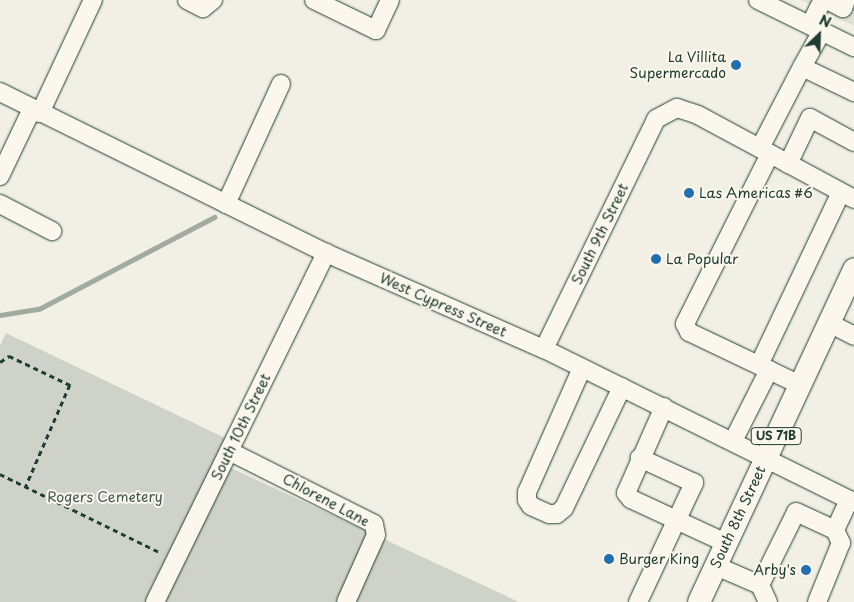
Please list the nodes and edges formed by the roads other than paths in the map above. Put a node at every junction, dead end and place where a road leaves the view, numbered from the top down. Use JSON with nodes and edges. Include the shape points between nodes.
{"nodes":[{"id":1,"x":93,"y":0,"type":"edge"},
{"id":2,"x":187,"y":0,"type":"edge"},
{"id":3,"x":213,"y":0,"type":"edge"},
{"id":4,"x":314,"y":0,"type":"edge"},
{"id":5,"x":390,"y":0,"type":"edge"},
{"id":6,"x":758,"y":0,"type":"edge"},
{"id":7,"x":823,"y":0,"type":"edge"},
{"id":8,"x":827,"y":0,"type":"edge"},
{"id":9,"x":846,"y":0,"type":"edge"},
{"id":10,"x":816,"y":28,"type":"junction"},
{"id":11,"x":854,"y":47,"type":"edge"},
{"id":12,"x":802,"y":67,"type":"junction"},
{"id":13,"x":281,"y":84,"type":"dead end"},
{"id":14,"x":0,"y":92,"type":"edge"},
{"id":15,"x":854,"y":92,"type":"edge"},
{"id":16,"x":36,"y":111,"type":"junction"},
{"id":17,"x":854,"y":142,"type":"edge"},
{"id":18,"x":765,"y":151,"type":"junction"},
{"id":19,"x":788,"y":164,"type":"junction"},
{"id":20,"x":0,"y":176,"type":"edge"},
{"id":21,"x":849,"y":192,"type":"edge"},
{"id":22,"x":0,"y":204,"type":"edge"},
{"id":23,"x":226,"y":204,"type":"junction"},
{"id":24,"x":52,"y":231,"type":"dead end"},
{"id":25,"x":326,"y":253,"type":"junction"},
{"id":26,"x":854,"y":269,"type":"edge"},
{"id":27,"x":829,"y":323,"type":"junction"},
{"id":28,"x":854,"y":336,"type":"edge"},
{"id":29,"x":544,"y":349,"type":"junction"},
{"id":30,"x":764,"y":367,"type":"junction"},
{"id":31,"x":582,"y":368,"type":"junction"},
{"id":32,"x":800,"y":385,"type":"junction"},
{"id":33,"x":622,"y":387,"type":"junction"},
{"id":34,"x":664,"y":407,"type":"junction"},
{"id":35,"x":733,"y":441,"type":"junction"},
{"id":36,"x":229,"y":451,"type":"junction"},
{"id":37,"x":766,"y":457,"type":"junction"},
{"id":38,"x":640,"y":458,"type":"junction"},
{"id":39,"x":852,"y":501,"type":"edge"},
{"id":40,"x":677,"y":520,"type":"junction"},
{"id":41,"x":835,"y":530,"type":"junction"},
{"id":42,"x":726,"y":543,"type":"junction"},
{"id":43,"x":716,"y":566,"type":"junction"},
{"id":44,"x":760,"y":585,"type":"junction"},
{"id":45,"x":156,"y":602,"type":"edge"},
{"id":46,"x":346,"y":602,"type":"edge"},
{"id":47,"x":638,"y":602,"type":"edge"},
{"id":48,"x":699,"y":602,"type":"edge"},
{"id":49,"x":768,"y":602,"type":"edge"},
{"id":50,"x":817,"y":602,"type":"edge"}],
"edges":[{"from":1,"to":16,"type":"street"},
{"from":2,"to":3,"type":"street","via":[[203,8]]},
{"from":4,"to":5,"type":"street","via":[[376,30]]},
{"from":6,"to":10,"type":"street"},
{"from":7,"to":10,"type":"street"},
{"from":8,"to":9,"type":"street","via":[[842,8]]},
{"from":10,"to":11,"type":"street"},
{"from":10,"to":12,"type":"street"},
{"from":12,"to":15,"type":"street"},
{"from":12,"to":18,"type":"street"},
{"from":13,"to":23,"type":"street"},
{"from":14,"to":16,"type":"street","name":"West Cypress Street"},
{"from":16,"to":20,"type":"street"},
{"from":16,"to":23,"type":"street","name":"West Cypress Street"},
{"from":17,"to":19,"type":"street","via":[[810,118]]},
{"from":18,"to":19,"type":"street"},
{"from":18,"to":29,"type":"street","name":"South 9th Street","via":[[698,115],[677,108],[656,119]]},
{"from":18,"to":30,"type":"street","via":[[685,324],[689,332]]},
{"from":19,"to":21,"type":"street"},
{"from":21,"to":30,"type":"street"},
{"from":22,"to":24,"type":"street"},
{"from":23,"to":25,"type":"street","name":"West Cypress Street"},
{"from":25,"to":29,"type":"street","name":"West Cypress Street"},
{"from":25,"to":36,"type":"street","name":"South 10th Street"},
{"from":26,"to":27,"type":"main road","name":"South 8th Street","number":"US 71B"},
{"from":27,"to":28,"type":"street"},
{"from":27,"to":32,"type":"main road","name":"South 8th Street","number":"US 71B"},
{"from":29,"to":31,"type":"street","name":"West Cypress Street"},
{"from":30,"to":32,"type":"street"},
{"from":30,"to":35,"type":"street"},
{"from":31,"to":33,"type":"street","name":"West Cypress Street"},
{"from":31,"to":33,"type":"street","via":[[527,492],[531,506],[549,514],[557,514],[564,508]]},
{"from":32,"to":37,"type":"main road","name":"South 8th Street","number":"US 71B"},
{"from":33,"to":34,"type":"street","name":"West Cypress Street"},
{"from":34,"to":35,"type":"street","name":"West Cypress Street"},
{"from":34,"to":38,"type":"street"},
{"from":35,"to":37,"type":"street","name":"West Cypress Street"},
{"from":36,"to":45,"type":"street","name":"South 10th Street"},
{"from":36,"to":46,"type":"street","name":"Chlorene Lane","via":[[374,524],[376,535]]},
{"from":37,"to":39,"type":"street","name":"West Cypress Street"},
{"from":37,"to":42,"type":"main road","name":"South 8th Street","number":"US 71B"},
{"from":38,"to":40,"type":"street","via":[[626,493],[631,499]]},
{"from":38,"to":40,"type":"street","via":[[694,483]]},
{"from":39,"to":41,"type":"street"},
{"from":40,"to":42,"type":"street"},
{"from":40,"to":47,"type":"street"},
{"from":41,"to":44,"type":"street","via":[[796,512]]},
{"from":41,"to":50,"type":"street","via":[[841,542]]},
{"from":42,"to":43,"type":"main road","name":"South 8th Street","number":"US 71B"},
{"from":43,"to":44,"type":"street"},
{"from":43,"to":48,"type":"main road","name":"South 8th Street","number":"US 71B"},
{"from":44,"to":49,"type":"street"}]}
